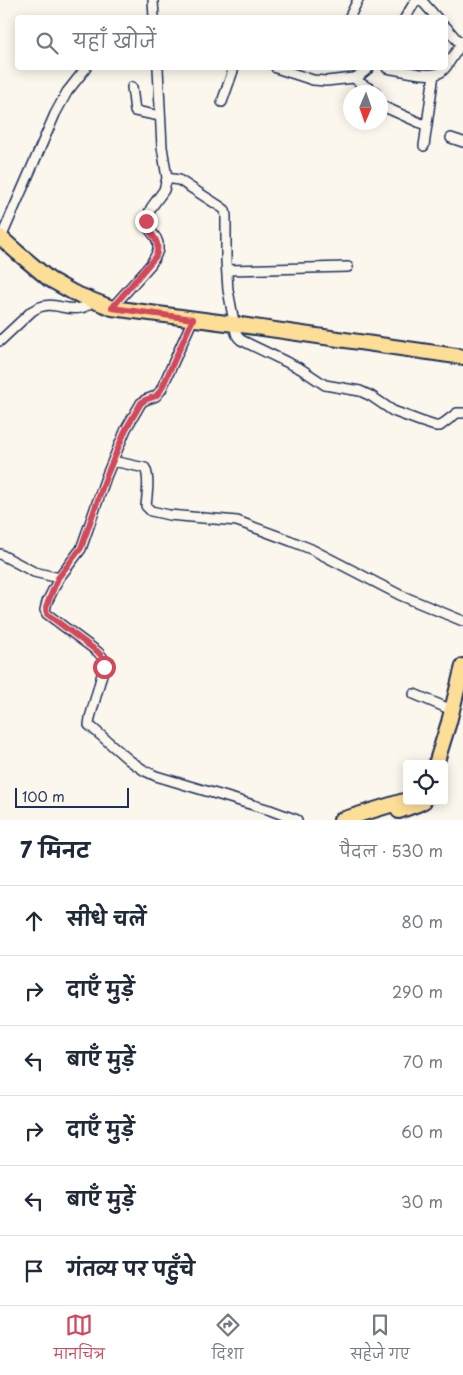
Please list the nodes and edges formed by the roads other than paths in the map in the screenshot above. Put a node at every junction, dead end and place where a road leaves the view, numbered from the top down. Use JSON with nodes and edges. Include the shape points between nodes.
{"nodes":[{"id":1,"x":153,"y":0,"type":"edge"},
{"id":2,"x":358,"y":0,"type":"edge"},
{"id":3,"x":416,"y":0,"type":"edge"},
{"id":4,"x":421,"y":0,"type":"edge"},
{"id":5,"x":154,"y":15,"type":"edge"},
{"id":6,"x":350,"y":15,"type":"edge"},
{"id":7,"x":407,"y":15,"type":"edge"},
{"id":8,"x":434,"y":15,"type":"edge"},
{"id":9,"x":448,"y":29,"type":"edge"},
{"id":10,"x":462,"y":44,"type":"edge"},
{"id":11,"x":448,"y":63,"type":"edge"},
{"id":12,"x":158,"y":70,"type":"edge"},
{"id":13,"x":233,"y":70,"type":"edge"},
{"id":14,"x":282,"y":70,"type":"edge"},
{"id":15,"x":367,"y":70,"type":"edge"},
{"id":16,"x":399,"y":70,"type":"edge"},
{"id":17,"x":442,"y":70,"type":"edge"},
{"id":18,"x":81,"y":74,"type":"edge"},
{"id":19,"x":434,"y":74,"type":"junction"},
{"id":20,"x":354,"y":78,"type":"junction"},
{"id":21,"x":362,"y":85,"type":"edge"},
{"id":22,"x":132,"y":86,"type":"dead end"},
{"id":23,"x":222,"y":102,"type":"dead end"},
{"id":24,"x":388,"y":109,"type":"edge"},
{"id":25,"x":160,"y":116,"type":"junction"},
{"id":26,"x":427,"y":126,"type":"junction"},
{"id":27,"x":452,"y":138,"type":"dead end"},
{"id":28,"x":463,"y":142,"type":"edge"},
{"id":29,"x":424,"y":146,"type":"dead end"},
{"id":30,"x":167,"y":178,"type":"junction"},
{"id":31,"x":0,"y":238,"type":"edge"},
{"id":32,"x":348,"y":267,"type":"dead end"},
{"id":33,"x":227,"y":270,"type":"junction"},
{"id":34,"x":92,"y":301,"type":"junction"},
{"id":35,"x":112,"y":308,"type":"junction"},
{"id":36,"x":193,"y":319,"type":"junction"},
{"id":37,"x":234,"y":324,"type":"junction"},
{"id":38,"x":0,"y":341,"type":"edge"},
{"id":39,"x":463,"y":357,"type":"edge"},
{"id":40,"x":463,"y":413,"type":"edge"},
{"id":41,"x":113,"y":461,"type":"junction"},
{"id":42,"x":0,"y":554,"type":"edge"},
{"id":43,"x":58,"y":578,"type":"junction"},
{"id":44,"x":463,"y":621,"type":"edge"},
{"id":45,"x":463,"y":666,"type":"edge"},
{"id":46,"x":414,"y":694,"type":"dead end"},
{"id":47,"x":463,"y":699,"type":"edge"},
{"id":48,"x":452,"y":710,"type":"junction"},
{"id":49,"x":437,"y":760,"type":"edge"},
{"id":50,"x":446,"y":760,"type":"edge"},
{"id":51,"x":403,"y":801,"type":"edge"},
{"id":52,"x":415,"y":805,"type":"edge"},
{"id":53,"x":297,"y":820,"type":"edge"},
{"id":54,"x":341,"y":820,"type":"edge"},
{"id":55,"x":370,"y":820,"type":"edge"}],
"edges":[{"from":1,"to":5,"type":"street"},
{"from":2,"to":6,"type":"street"},
{"from":3,"to":7,"type":"street"},
{"from":4,"to":8,"type":"street"},
{"from":9,"to":10,"type":"street"},
{"from":10,"to":11,"type":"street"},
{"from":12,"to":25,"type":"street"},
{"from":13,"to":23,"type":"street"},
{"from":14,"to":20,"type":"street","via":[[313,80]]},
{"from":15,"to":20,"type":"street"},
{"from":16,"to":19,"type":"street"},
{"from":17,"to":19,"type":"street"},
{"from":18,"to":31,"type":"street","via":[[55,114]]},
{"from":19,"to":26,"type":"street"},
{"from":20,"to":21,"type":"street"},
{"from":22,"to":25,"type":"street","via":[[135,111]]},
{"from":24,"to":26,"type":"street"},
{"from":25,"to":30,"type":"street"},
{"from":26,"to":29,"type":"street"},
{"from":27,"to":28,"type":"street"},
{"from":30,"to":33,"type":"street","via":[[179,180],[225,210]]},
{"from":30,"to":35,"type":"street","via":[[164,190],[146,221],[158,243],[156,256]]},
{"from":31,"to":34,"type":"main road","via":[[49,278]]},
{"from":32,"to":33,"type":"street"},
{"from":33,"to":37,"type":"street"},
{"from":34,"to":35,"type":"main road"},
{"from":34,"to":38,"type":"street","via":[[81,308],[51,304],[38,307]]},
{"from":35,"to":36,"type":"main road"},
{"from":36,"to":37,"type":"main road"},
{"from":36,"to":41,"type":"street","via":[[161,390],[141,403]]},
{"from":37,"to":39,"type":"main road"},
{"from":37,"to":40,"type":"street","via":[[241,340],[301,369],[325,385],[360,391],[393,411],[435,426],[444,424],[457,413]]},
{"from":41,"to":43,"type":"street","via":[[81,548]]},
{"from":41,"to":44,"type":"street","via":[[145,468],[146,506],[151,511],[238,522],[311,549],[400,595]]},
{"from":42,"to":43,"type":"street","via":[[34,572]]},
{"from":43,"to":53,"type":"street","via":[[46,607],[47,614],[98,652],[104,662],[90,718],[92,728],[129,760],[156,776]]},
{"from":45,"to":48,"type":"main road"},
{"from":46,"to":48,"type":"street"},
{"from":47,"to":50,"type":"main road"},
{"from":48,"to":49,"type":"main road"},
{"from":51,"to":54,"type":"main road"},
{"from":52,"to":55,"type":"main road"}]}
